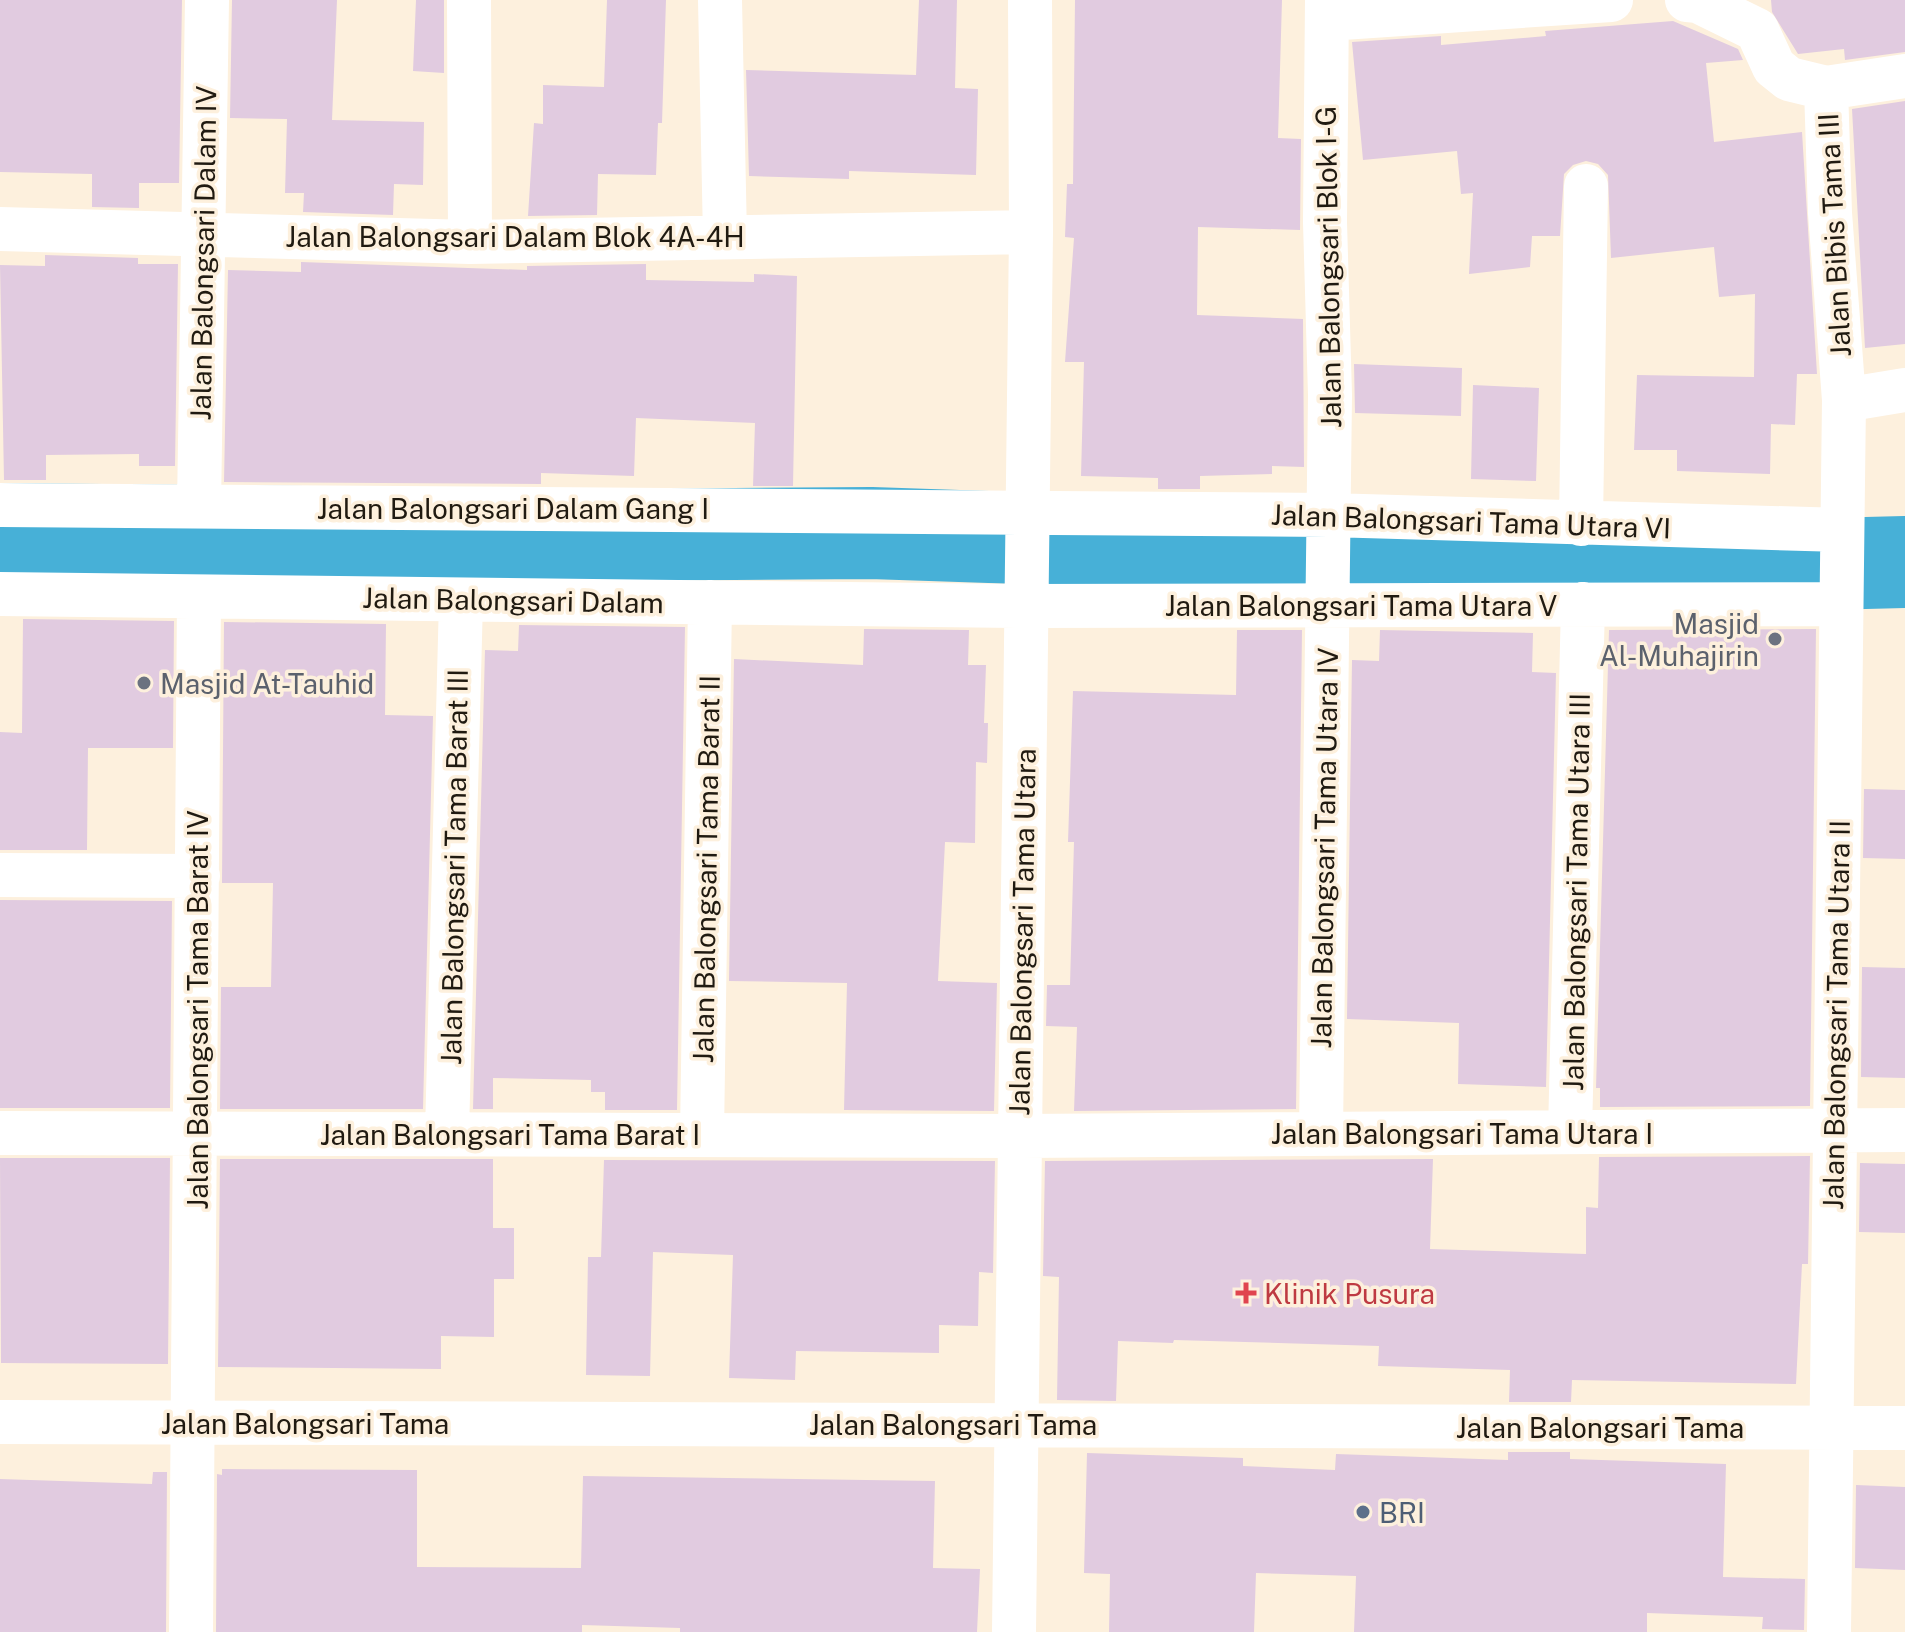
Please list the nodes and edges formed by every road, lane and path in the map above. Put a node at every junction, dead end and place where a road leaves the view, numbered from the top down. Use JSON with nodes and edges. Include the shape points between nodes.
{"nodes":[{"id":1,"x":207,"y":0,"type":"edge"},
{"id":2,"x":469,"y":0,"type":"edge"},
{"id":3,"x":720,"y":0,"type":"edge"},
{"id":4,"x":1030,"y":0,"type":"edge"},
{"id":5,"x":1611,"y":0,"type":"edge"},
{"id":6,"x":1687,"y":0,"type":"edge"},
{"id":7,"x":1327,"y":10,"type":"edge"},
{"id":8,"x":1758,"y":15,"type":"edge"},
{"id":9,"x":1905,"y":76,"type":"edge"},
{"id":10,"x":1826,"y":88,"type":"junction"},
{"id":11,"x":1586,"y":186,"type":"dead end"},
{"id":12,"x":0,"y":229,"type":"edge"},
{"id":13,"x":1031,"y":232,"type":"junction"},
{"id":14,"x":204,"y":234,"type":"junction"},
{"id":15,"x":725,"y":237,"type":"junction"},
{"id":16,"x":470,"y":242,"type":"junction"},
{"id":17,"x":1905,"y":390,"type":"edge"},
{"id":18,"x":1844,"y":400,"type":"junction"},
{"id":19,"x":0,"y":505,"type":"edge"},
{"id":20,"x":199,"y":506,"type":"junction"},
{"id":21,"x":1026,"y":521,"type":"junction"},
{"id":22,"x":1581,"y":524,"type":"junction"},
{"id":23,"x":1328,"y":561,"type":"junction"},
{"id":24,"x":1841,"y":564,"type":"junction"},
{"id":25,"x":0,"y":594,"type":"edge"},
{"id":26,"x":199,"y":597,"type":"junction"},
{"id":27,"x":461,"y":600,"type":"junction"},
{"id":28,"x":1025,"y":600,"type":"junction"},
{"id":29,"x":710,"y":602,"type":"junction"},
{"id":30,"x":1583,"y":604,"type":"junction"},
{"id":31,"x":0,"y":875,"type":"edge"},
{"id":32,"x":198,"y":876,"type":"junction"},
{"id":33,"x":1905,"y":1130,"type":"edge"},
{"id":34,"x":1834,"y":1131,"type":"junction"},
{"id":35,"x":1570,"y":1132,"type":"junction"},
{"id":36,"x":0,"y":1133,"type":"edge"},
{"id":37,"x":447,"y":1133,"type":"junction"},
{"id":38,"x":196,"y":1134,"type":"junction"},
{"id":39,"x":1321,"y":1134,"type":"junction"},
{"id":40,"x":702,"y":1135,"type":"junction"},
{"id":41,"x":1020,"y":1136,"type":"junction"},
{"id":42,"x":0,"y":1422,"type":"edge"},
{"id":43,"x":194,"y":1423,"type":"junction"},
{"id":44,"x":1017,"y":1424,"type":"junction"},
{"id":45,"x":1832,"y":1427,"type":"junction"},
{"id":46,"x":1905,"y":1428,"type":"edge"},
{"id":47,"x":191,"y":1632,"type":"edge"},
{"id":48,"x":1014,"y":1632,"type":"edge"},
{"id":49,"x":1829,"y":1632,"type":"edge"}],
"edges":[{"from":1,"to":14,"type":"street","name":"Jalan Balongsari Dalam IV"},
{"from":2,"to":16,"type":"street"},
{"from":3,"to":15,"type":"street"},
{"from":4,"to":13,"type":"street","name":"Jalan Balongsari Tama Utara"},
{"from":5,"to":7,"type":"street"},
{"from":6,"to":8,"type":"street","name":"Jalan Bibis Tama III"},
{"from":7,"to":23,"type":"street","name":"Jalan Balongsari Blok I-G"},
{"from":8,"to":10,"type":"street","name":"Jalan Bibis Tama III","via":[[1774,67],[1789,79]]},
{"from":9,"to":10,"type":"street"},
{"from":10,"to":18,"type":"street","name":"Jalan Bibis Tama III"},
{"from":11,"to":22,"type":"street"},
{"from":12,"to":14,"type":"street","name":"Jalan Balongsari Dalam Blok 4A-4H"},
{"from":13,"to":15,"type":"street","name":"Jalan Balongsari Dalam Blok 4A-4H"},
{"from":13,"to":21,"type":"street","name":"Jalan Balongsari Tama Utara"},
{"from":14,"to":16,"type":"street","name":"Jalan Balongsari Dalam Blok 4A-4H"},
{"from":14,"to":20,"type":"street","name":"Jalan Balongsari Dalam IV"},
{"from":15,"to":16,"type":"street","name":"Jalan Balongsari Dalam Blok 4A-4H"},
{"from":17,"to":18,"type":"street","name":"Jalan Bibis Tama III"},
{"from":18,"to":24,"type":"street","name":"Jalan Balongsari Tama Utara II"},
{"from":19,"to":20,"type":"street","name":"Jalan Balongsari Dalam Gang I"},
{"from":20,"to":21,"type":"street","name":"Jalan Balongsari Dalam Gang I"},
{"from":21,"to":23,"type":"street","name":"Jalan Balongsari Tama Utara VI"},
{"from":21,"to":28,"type":"street","name":"Jalan Balongsari Tama Utara"},
{"from":22,"to":23,"type":"street","name":"Jalan Balongsari Tama Utara VI"},
{"from":22,"to":24,"type":"street","name":"Jalan Balongsari Tama Utara VI"},
{"from":23,"to":28,"type":"street","name":"Jalan Balongsari Tama Utara V"},
{"from":23,"to":30,"type":"street","name":"Jalan Balongsari Tama Utara V"},
{"from":23,"to":39,"type":"street","name":"Jalan Balongsari Tama Utara IV"},
{"from":24,"to":30,"type":"street","name":"Jalan Balongsari Tama Utara V"},
{"from":24,"to":34,"type":"street","name":"Jalan Balongsari Tama Utara II"},
{"from":25,"to":26,"type":"street","name":"Jalan Balongsari Dalam"},
{"from":26,"to":27,"type":"street","name":"Jalan Balongsari Dalam"},
{"from":26,"to":32,"type":"street","name":"Jalan Balongsari Tama Barat IV"},
{"from":27,"to":29,"type":"street","name":"Jalan Balongsari Dalam"},
{"from":27,"to":37,"type":"street","name":"Jalan Balongsari Tama Barat III"},
{"from":28,"to":29,"type":"street","name":"Jalan Balongsari Dalam"},
{"from":28,"to":41,"type":"street","name":"Jalan Balongsari Tama Utara"},
{"from":29,"to":40,"type":"street","name":"Jalan Balongsari Tama Barat II"},
{"from":30,"to":35,"type":"street","name":"Jalan Balongsari Tama Utara III"},
{"from":31,"to":32,"type":"street"},
{"from":32,"to":38,"type":"street","name":"Jalan Balongsari Tama Barat IV"},
{"from":33,"to":34,"type":"street","name":"Jalan Balongsari Tama Utara I"},
{"from":34,"to":35,"type":"street","name":"Jalan Balongsari Tama Utara I"},
{"from":34,"to":45,"type":"street","name":"Jalan Balongsari Tama Utara II"},
{"from":35,"to":39,"type":"street","name":"Jalan Balongsari Tama Utara I"},
{"from":36,"to":38,"type":"street","name":"Jalan Balongsari Tama Barat I"},
{"from":37,"to":38,"type":"street","name":"Jalan Balongsari Tama Barat I"},
{"from":37,"to":40,"type":"street","name":"Jalan Balongsari Tama Barat I"},
{"from":38,"to":43,"type":"street","name":"Jalan Balongsari Tama Barat IV"},
{"from":39,"to":41,"type":"street","name":"Jalan Balongsari Tama Utara I"},
{"from":40,"to":41,"type":"street","name":"Jalan Balongsari Tama Barat I"},
{"from":41,"to":44,"type":"street","name":"Jalan Balongsari Tama Utara"},
{"from":42,"to":43,"type":"street","name":"Jalan Balongsari Tama"},
{"from":43,"to":44,"type":"street","name":"Jalan Balongsari Tama"},
{"from":43,"to":47,"type":"street","name":"Jalan Balongsari Tama Barat IV"},
{"from":44,"to":45,"type":"street","name":"Jalan Balongsari Tama"},
{"from":44,"to":48,"type":"street","name":"Jalan Balongsari Tama Utara"},
{"from":45,"to":46,"type":"street","name":"Jalan Balongsari Tama"},
{"from":45,"to":49,"type":"street","name":"Jalan Balongsari Tama Utara II"}]}
